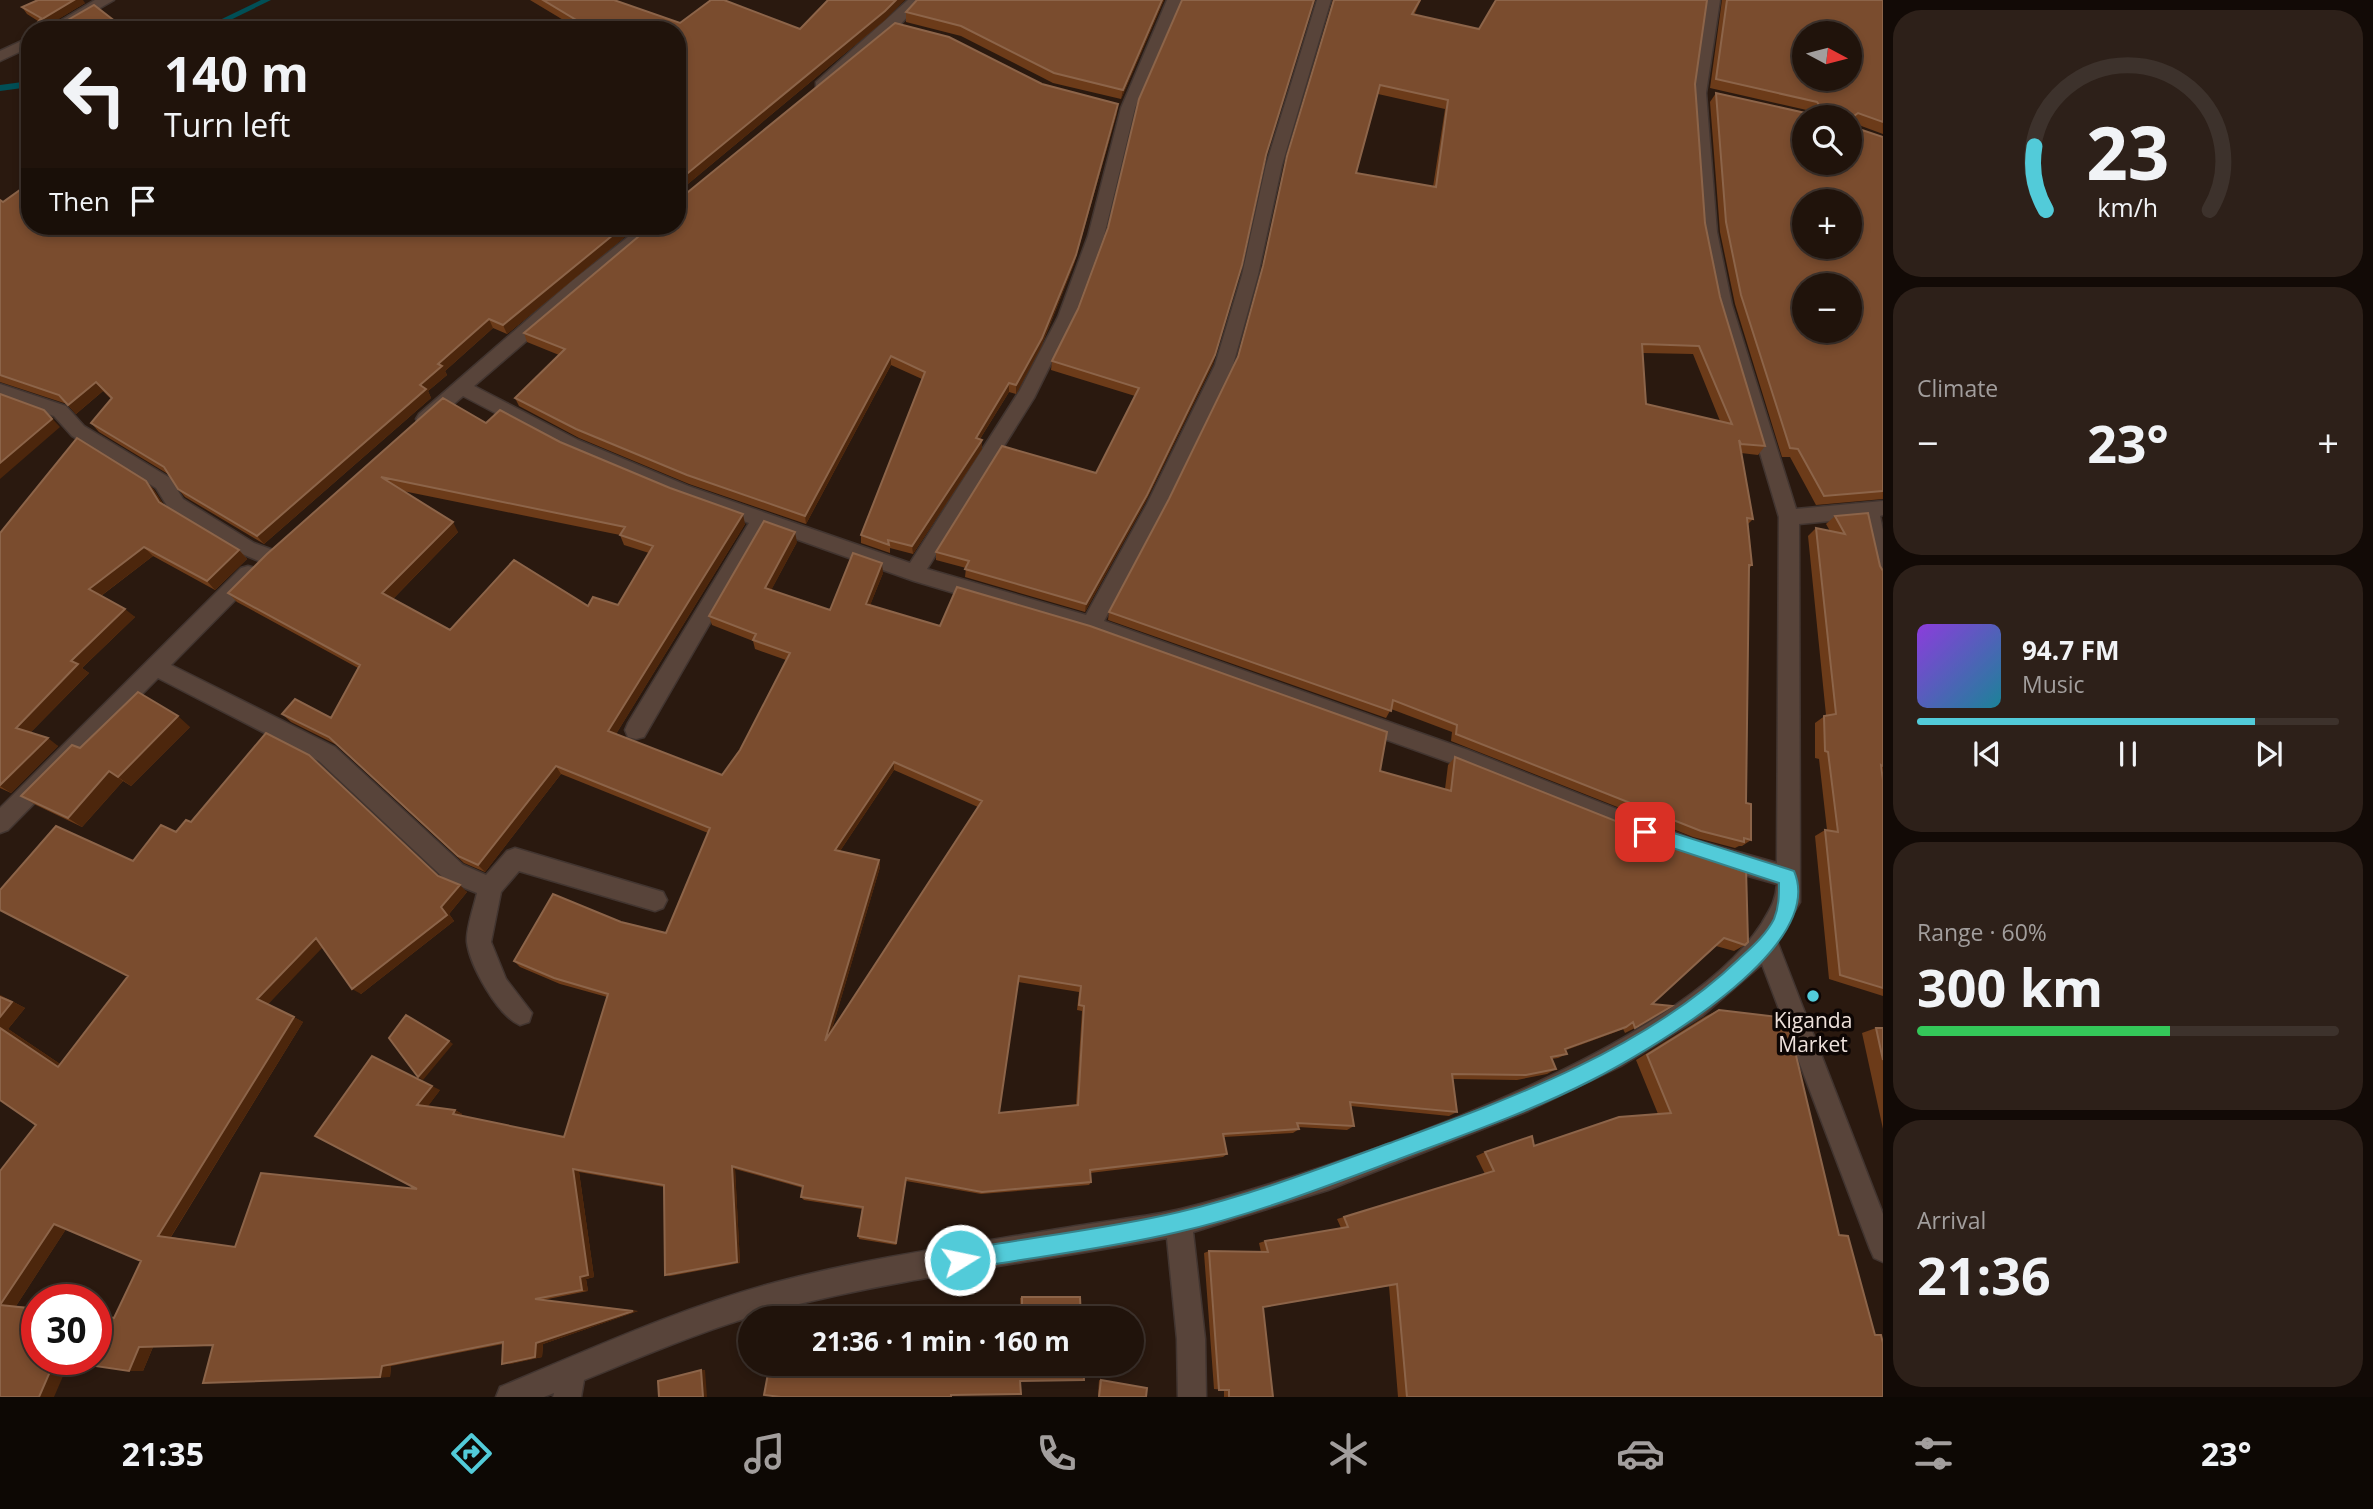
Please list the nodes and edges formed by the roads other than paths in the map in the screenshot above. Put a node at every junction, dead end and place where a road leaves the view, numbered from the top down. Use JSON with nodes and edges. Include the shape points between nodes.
{"nodes":[{"id":1,"x":107,"y":0,"type":"edge"},
{"id":2,"x":916,"y":0,"type":"edge"},
{"id":3,"x":1174,"y":0,"type":"edge"},
{"id":4,"x":1324,"y":0,"type":"edge"},
{"id":5,"x":1713,"y":0,"type":"edge"},
{"id":6,"x":66,"y":21,"type":"edge"},
{"id":7,"x":21,"y":46,"type":"edge"},
{"id":8,"x":0,"y":57,"type":"edge"},
{"id":9,"x":806,"y":97,"type":"edge"},
{"id":10,"x":1108,"y":104,"type":"edge"},
{"id":11,"x":1128,"y":108,"type":"junction"},
{"id":12,"x":641,"y":235,"type":"edge"},
{"id":13,"x":462,"y":387,"type":"junction"},
{"id":14,"x":0,"y":390,"type":"edge"},
{"id":15,"x":410,"y":432,"type":"edge"},
{"id":16,"x":1876,"y":510,"type":"edge"},
{"id":17,"x":1789,"y":517,"type":"junction"},
{"id":18,"x":761,"y":519,"type":"junction"},
{"id":19,"x":914,"y":573,"type":"junction"},
{"id":20,"x":1883,"y":573,"type":"edge"},
{"id":21,"x":1091,"y":625,"type":"junction"},
{"id":22,"x":155,"y":667,"type":"junction"},
{"id":23,"x":636,"y":730,"type":"dead end"},
{"id":24,"x":0,"y":823,"type":"edge"},
{"id":25,"x":1788,"y":877,"type":"junction"},
{"id":26,"x":490,"y":887,"type":"junction"},
{"id":27,"x":655,"y":900,"type":"dead end"},
{"id":28,"x":1767,"y":945,"type":"junction"},
{"id":29,"x":520,"y":1013,"type":"dead end"},
{"id":30,"x":1179,"y":1222,"type":"junction"},
{"id":31,"x":1883,"y":1249,"type":"edge"},
{"id":32,"x":570,"y":1384,"type":"edge"},
{"id":33,"x":510,"y":1397,"type":"edge"},
{"id":34,"x":1192,"y":1397,"type":"edge"}],
"edges":[{"from":1,"to":6,"type":"street"},
{"from":2,"to":9,"type":"street","via":[[899,27]]},
{"from":3,"to":11,"type":"street"},
{"from":4,"to":21,"type":"street","via":[[1274,165],[1224,365],[1156,506]]},
{"from":5,"to":17,"type":"street","via":[[1705,94],[1709,232]]},
{"from":7,"to":8,"type":"street"},
{"from":10,"to":11,"type":"street"},
{"from":11,"to":19,"type":"street","via":[[1096,236],[1066,317],[1003,435]]},
{"from":12,"to":13,"type":"street"},
{"from":13,"to":15,"type":"street"},
{"from":13,"to":18,"type":"street","via":[[572,445]]},
{"from":14,"to":22,"type":"street","via":[[60,411],[78,431],[163,483],[176,503],[247,548],[271,551]]},
{"from":16,"to":17,"type":"street"},
{"from":16,"to":20,"type":"street"},
{"from":17,"to":25,"type":"street"},
{"from":18,"to":19,"type":"street"},
{"from":18,"to":23,"type":"street"},
{"from":19,"to":21,"type":"street"},
{"from":21,"to":25,"type":"street","via":[[1460,757],[1691,849]]},
{"from":22,"to":24,"type":"street"},
{"from":22,"to":26,"type":"street","via":[[327,754],[455,873]]},
{"from":25,"to":28,"type":"street","via":[[1788,902]]},
{"from":26,"to":27,"type":"street","via":[[515,859]]},
{"from":26,"to":29,"type":"street","via":[[479,942],[497,988]]},
{"from":28,"to":30,"type":"street","via":[[1727,984],[1583,1075],[1313,1181]]},
{"from":28,"to":31,"type":"street"},
{"from":30,"to":32,"type":"street","via":[[877,1274],[774,1297]]},
{"from":30,"to":34,"type":"street"},
{"from":32,"to":33,"type":"street"}]}
